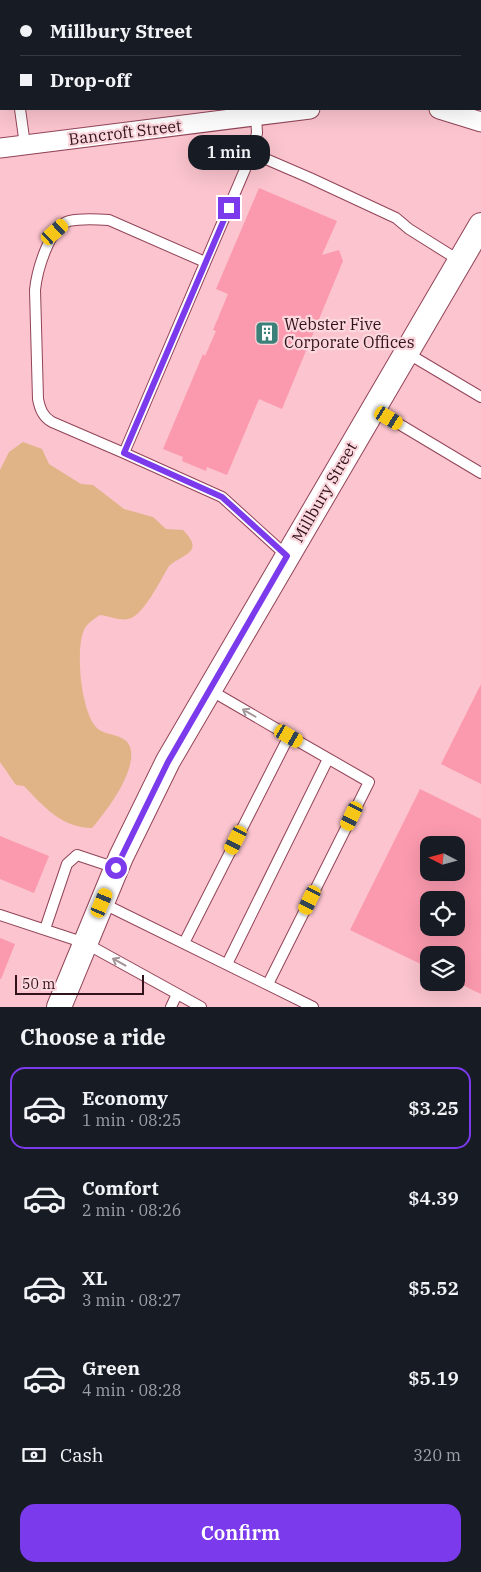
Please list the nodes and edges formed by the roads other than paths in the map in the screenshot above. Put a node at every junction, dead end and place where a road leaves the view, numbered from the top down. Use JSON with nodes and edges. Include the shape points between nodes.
{"nodes":[{"id":1,"x":20,"y":110,"type":"edge"},
{"id":2,"x":302,"y":110,"type":"edge"},
{"id":3,"x":442,"y":110,"type":"edge"},
{"id":4,"x":256,"y":116,"type":"junction"},
{"id":5,"x":481,"y":122,"type":"edge"},
{"id":6,"x":25,"y":145,"type":"junction"},
{"id":7,"x":0,"y":148,"type":"edge"},
{"id":8,"x":252,"y":153,"type":"junction"},
{"id":9,"x":481,"y":225,"type":"edge"},
{"id":10,"x":460,"y":261,"type":"junction"},
{"id":11,"x":205,"y":262,"type":"junction"},
{"id":12,"x":406,"y":352,"type":"junction"},
{"id":13,"x":481,"y":397,"type":"edge"},
{"id":14,"x":374,"y":408,"type":"junction"},
{"id":15,"x":124,"y":453,"type":"junction"},
{"id":16,"x":481,"y":473,"type":"edge"},
{"id":17,"x":287,"y":556,"type":"junction"},
{"id":18,"x":210,"y":690,"type":"junction"},
{"id":19,"x":289,"y":736,"type":"junction"},
{"id":20,"x":328,"y":759,"type":"junction"},
{"id":21,"x":116,"y":868,"type":"junction"},
{"id":22,"x":102,"y":903,"type":"junction"},
{"id":23,"x":0,"y":915,"type":"edge"},
{"id":24,"x":45,"y":930,"type":"junction"},
{"id":25,"x":85,"y":943,"type":"junction"},
{"id":26,"x":184,"y":943,"type":"junction"},
{"id":27,"x":227,"y":964,"type":"junction"},
{"id":28,"x":268,"y":984,"type":"junction"},
{"id":29,"x":177,"y":994,"type":"junction"},
{"id":30,"x":59,"y":1007,"type":"edge"},
{"id":31,"x":171,"y":1007,"type":"edge"},
{"id":32,"x":202,"y":1007,"type":"edge"},
{"id":33,"x":313,"y":1007,"type":"edge"}],
"edges":[{"from":1,"to":6,"type":"lane"},
{"from":2,"to":4,"type":"street","name":"Bancroft Street"},
{"from":3,"to":5,"type":"street"},
{"from":4,"to":6,"type":"street","name":"Bancroft Street"},
{"from":4,"to":8,"type":"lane","via":[[257,133]]},
{"from":6,"to":7,"type":"street","name":"Bancroft Street"},
{"from":8,"to":10,"type":"lane","via":[[396,218]]},
{"from":8,"to":11,"type":"lane"},
{"from":9,"to":10,"type":"street","name":"Millbury Street"},
{"from":10,"to":12,"type":"street","name":"Millbury Street"},
{"from":11,"to":15,"type":"lane"},
{"from":11,"to":15,"type":"lane","via":[[109,220],[94,218],[68,221],[55,232],[47,247],[35,290],[39,407],[52,422]]},
{"from":12,"to":13,"type":"lane"},
{"from":12,"to":14,"type":"street","name":"Millbury Street"},
{"from":14,"to":16,"type":"lane"},
{"from":14,"to":17,"type":"street","name":"Millbury Street"},
{"from":15,"to":17,"type":"lane","via":[[222,497]]},
{"from":17,"to":18,"type":"street","name":"Millbury Street"},
{"from":19,"to":18,"type":"lane","one_way":true},
{"from":18,"to":21,"type":"street","name":"Millbury Street","via":[[168,762]]},
{"from":19,"to":20,"type":"lane"},
{"from":19,"to":26,"type":"lane"},
{"from":20,"to":27,"type":"lane"},
{"from":20,"to":28,"type":"lane","via":[[369,782]]},
{"from":21,"to":22,"type":"street","name":"Millbury Street"},
{"from":21,"to":24,"type":"lane","via":[[77,855],[67,864]]},
{"from":22,"to":25,"type":"street","name":"Millbury Street"},
{"from":22,"to":26,"type":"lane"},
{"from":23,"to":24,"type":"lane"},
{"from":24,"to":25,"type":"lane"},
{"from":29,"to":25,"type":"lane","one_way":true},
{"from":25,"to":30,"type":"street","name":"Millbury Street"},
{"from":26,"to":27,"type":"lane"},
{"from":27,"to":28,"type":"lane"},
{"from":28,"to":33,"type":"lane"},
{"from":29,"to":31,"type":"lane"},
{"from":29,"to":32,"type":"lane"}]}
